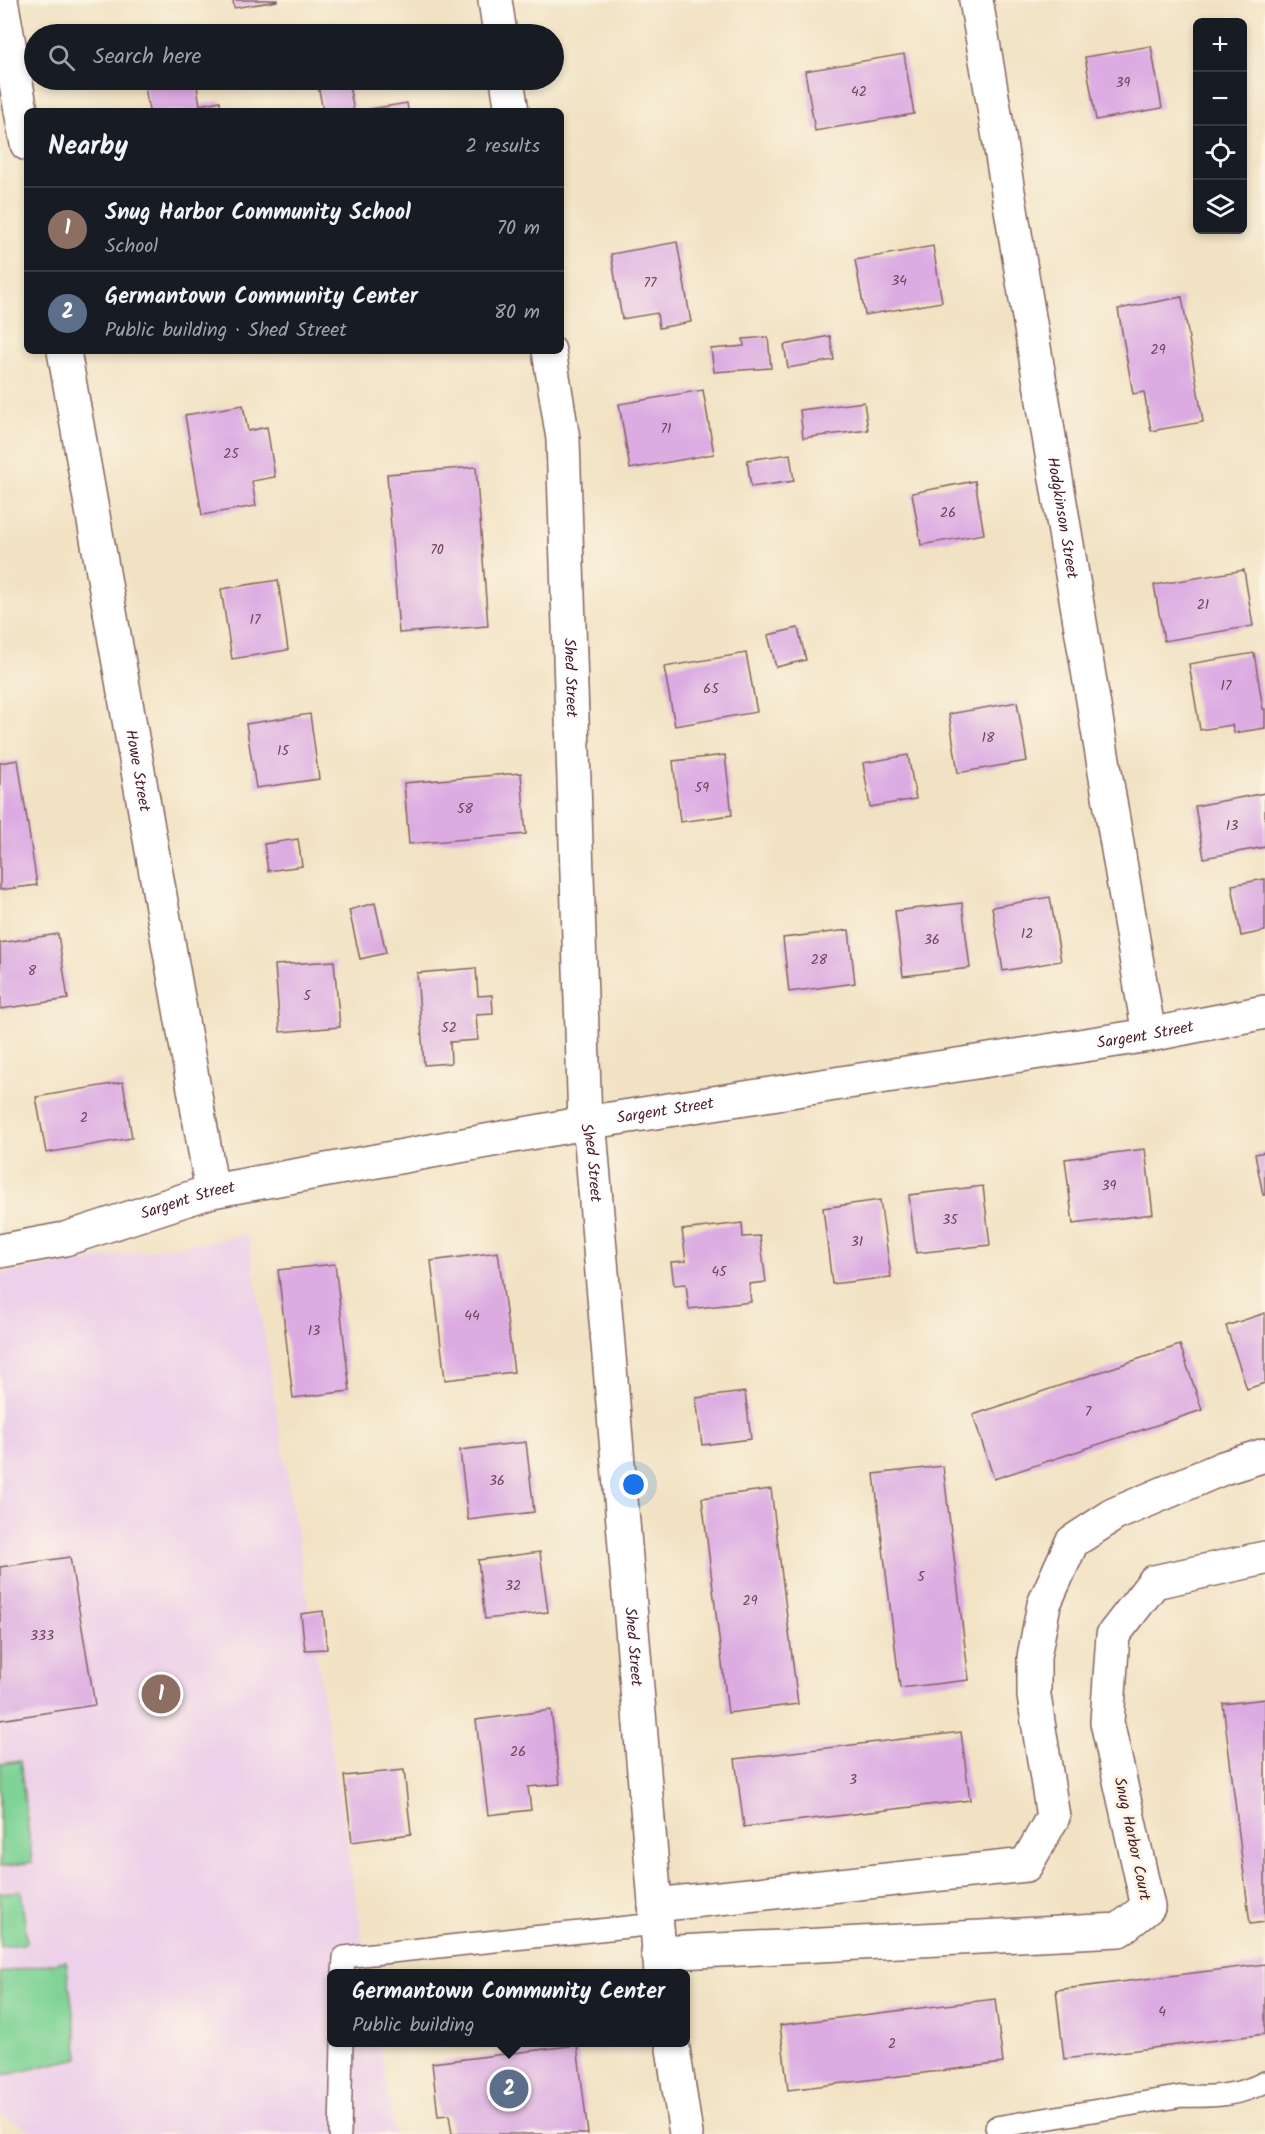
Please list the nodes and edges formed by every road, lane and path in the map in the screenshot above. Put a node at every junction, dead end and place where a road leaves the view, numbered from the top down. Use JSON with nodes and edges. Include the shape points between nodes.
{"nodes":[{"id":1,"x":2,"y":0,"type":"edge"},
{"id":2,"x":495,"y":0,"type":"edge"},
{"id":3,"x":976,"y":0,"type":"edge"},
{"id":4,"x":499,"y":24,"type":"edge"},
{"id":5,"x":509,"y":90,"type":"edge"},
{"id":6,"x":512,"y":108,"type":"edge"},
{"id":7,"x":24,"y":127,"type":"edge"},
{"id":8,"x":65,"y":354,"type":"edge"},
{"id":9,"x":549,"y":354,"type":"edge"},
{"id":10,"x":1265,"y":1012,"type":"edge"},
{"id":11,"x":1149,"y":1035,"type":"junction"},
{"id":12,"x":585,"y":1123,"type":"junction"},
{"id":13,"x":212,"y":1191,"type":"junction"},
{"id":14,"x":0,"y":1251,"type":"edge"},
{"id":15,"x":1265,"y":1455,"type":"edge"},
{"id":16,"x":1265,"y":1558,"type":"edge"},
{"id":17,"x":658,"y":1939,"type":"edge"},
{"id":18,"x":343,"y":1969,"type":"edge"},
{"id":19,"x":342,"y":2047,"type":"edge"},
{"id":20,"x":673,"y":2047,"type":"edge"},
{"id":21,"x":1265,"y":2082,"type":"edge"},
{"id":22,"x":996,"y":2127,"type":"dead end"},
{"id":23,"x":340,"y":2134,"type":"edge"},
{"id":24,"x":686,"y":2134,"type":"edge"}],
"edges":[{"from":1,"to":7,"type":"street"},
{"from":2,"to":4,"type":"street"},
{"from":3,"to":11,"type":"street","name":"Hodgkinson Street"},
{"from":5,"to":6,"type":"street"},
{"from":8,"to":13,"type":"street","name":"Howe Street"},
{"from":9,"to":12,"type":"street","name":"Shed Street","via":[[563,439]]},
{"from":10,"to":11,"type":"street","name":"Sargent Street"},
{"from":11,"to":12,"type":"street","name":"Sargent Street"},
{"from":12,"to":13,"type":"street","name":"Sargent Street"},
{"from":12,"to":17,"type":"street","name":"Shed Street","via":[[591,1142]]},
{"from":13,"to":14,"type":"street","name":"Sargent Street","via":[[65,1239]]},
{"from":15,"to":17,"type":"street","via":[[1223,1468],[1115,1514],[1072,1542],[1044,1604],[1034,1657],[1035,1696],[1053,1817],[1026,1865]]},
{"from":16,"to":17,"type":"street","name":"Snug Harbor Court","via":[[1154,1582],[1113,1635],[1107,1722],[1148,1907],[1119,1930]]},
{"from":17,"to":18,"type":"lane","via":[[344,1957]]},
{"from":19,"to":23,"type":"lane"},
{"from":20,"to":24,"type":"street"},
{"from":21,"to":22,"type":"lane","via":[[1235,2093],[1183,2096]]}]}
